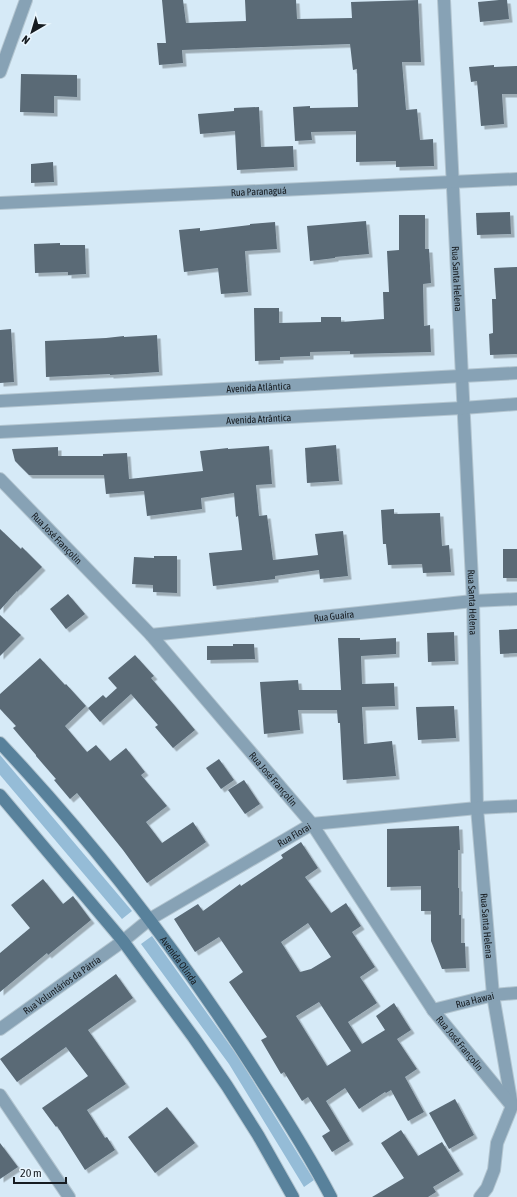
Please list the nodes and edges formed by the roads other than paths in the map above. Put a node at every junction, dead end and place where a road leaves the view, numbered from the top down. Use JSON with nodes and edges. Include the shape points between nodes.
{"nodes":[{"id":1,"x":26,"y":0,"type":"edge"},
{"id":2,"x":444,"y":0,"type":"edge"},
{"id":3,"x":0,"y":72,"type":"edge"},
{"id":4,"x":517,"y":179,"type":"edge"},
{"id":5,"x":453,"y":183,"type":"junction"},
{"id":6,"x":0,"y":203,"type":"edge"},
{"id":7,"x":517,"y":373,"type":"edge"},
{"id":8,"x":462,"y":377,"type":"junction"},
{"id":9,"x":0,"y":401,"type":"edge"},
{"id":10,"x":517,"y":404,"type":"edge"},
{"id":11,"x":463,"y":408,"type":"junction"},
{"id":12,"x":0,"y":432,"type":"edge"},
{"id":13,"x":0,"y":479,"type":"edge"},
{"id":14,"x":517,"y":599,"type":"edge"},
{"id":15,"x":474,"y":601,"type":"junction"},
{"id":16,"x":152,"y":635,"type":"junction"},
{"id":17,"x":0,"y":743,"type":"edge"},
{"id":18,"x":0,"y":795,"type":"edge"},
{"id":19,"x":517,"y":806,"type":"edge"},
{"id":20,"x":477,"y":808,"type":"junction"},
{"id":21,"x":312,"y":824,"type":"junction"},
{"id":22,"x":150,"y":920,"type":"junction"},
{"id":23,"x":123,"y":941,"type":"junction"},
{"id":24,"x":517,"y":993,"type":"edge"},
{"id":25,"x":493,"y":995,"type":"junction"},
{"id":26,"x":433,"y":1010,"type":"junction"},
{"id":27,"x":0,"y":1029,"type":"edge"},
{"id":28,"x":0,"y":1095,"type":"edge"},
{"id":29,"x":512,"y":1106,"type":"junction"},
{"id":30,"x":327,"y":1196,"type":"edge"},
{"id":31,"x":69,"y":1197,"type":"edge"},
{"id":32,"x":293,"y":1197,"type":"edge"},
{"id":33,"x":480,"y":1197,"type":"edge"}],
"edges":[{"from":1,"to":3,"type":"street"},
{"from":2,"to":5,"type":"street","name":"Rua Santa Helena"},
{"from":4,"to":5,"type":"street","name":"Rua Paranaguá"},
{"from":5,"to":6,"type":"street","name":"Rua Paranaguá"},
{"from":5,"to":8,"type":"street","name":"Rua Santa Helena"},
{"from":7,"to":8,"type":"street","name":"Avenida Atlântica"},
{"from":8,"to":9,"type":"street","name":"Avenida Atlântica"},
{"from":8,"to":11,"type":"street","name":"Rua Santa Helena"},
{"from":10,"to":11,"type":"street","name":"Avenida Atrântica"},
{"from":11,"to":12,"type":"street","name":"Avenida Atrântica"},
{"from":11,"to":15,"type":"street","name":"Rua Santa Helena"},
{"from":13,"to":16,"type":"street","name":"Rua José Françolin"},
{"from":14,"to":15,"type":"street","name":"Rua Guaíra"},
{"from":15,"to":16,"type":"street","name":"Rua Guaíra"},
{"from":15,"to":20,"type":"street","name":"Rua Santa Helena"},
{"from":16,"to":21,"type":"street","name":"Rua José Françolin"},
{"from":17,"to":22,"type":"street","name":"Avenida Olinda","via":[[88,843]]},
{"from":18,"to":23,"type":"street"},
{"from":19,"to":20,"type":"street","name":"Rua Florai"},
{"from":20,"to":21,"type":"street","name":"Rua Florai"},
{"from":20,"to":25,"type":"street","name":"Rua Santa Helena"},
{"from":21,"to":22,"type":"street","name":"Rua Florai"},
{"from":21,"to":26,"type":"street","name":"Rua José Françolin"},
{"from":22,"to":23,"type":"street","name":"Rua Florai"},
{"from":22,"to":30,"type":"street","name":"Avenida Olinda","via":[[228,1028],[288,1123]]},
{"from":23,"to":27,"type":"street","name":"Rua Voluntários da Pátria"},
{"from":23,"to":32,"type":"street","via":[[227,1086]]},
{"from":24,"to":25,"type":"street","name":"Rua Hawai"},
{"from":25,"to":26,"type":"street","name":"Rua Hawai"},
{"from":25,"to":29,"type":"street","name":"Rua Santa Helena"},
{"from":26,"to":29,"type":"street","name":"Rua José Françolin"},
{"from":28,"to":31,"type":"street"},
{"from":29,"to":33,"type":"street","via":[[497,1143],[494,1170],[487,1188]]}]}
